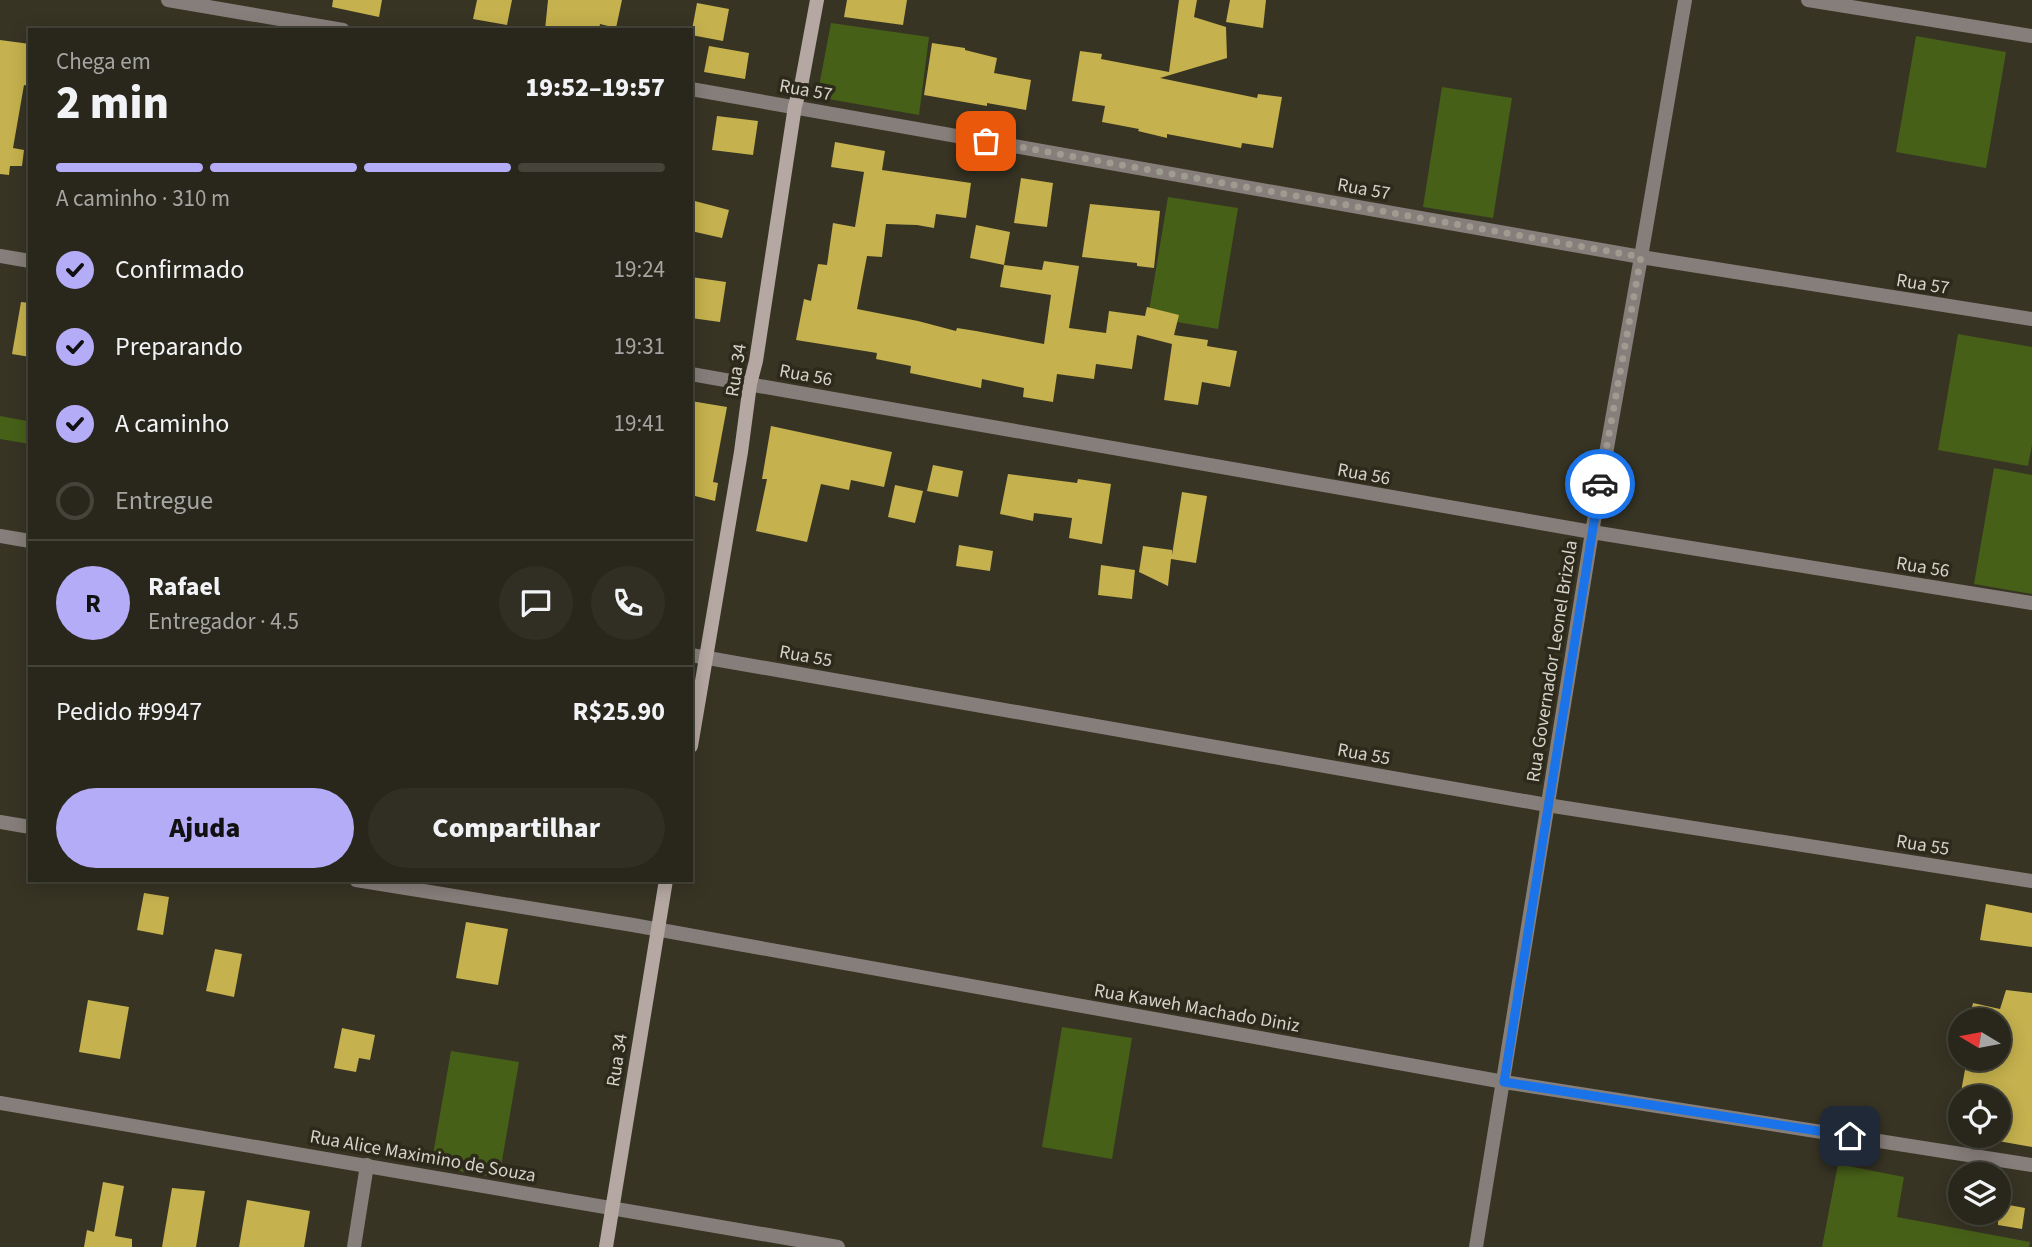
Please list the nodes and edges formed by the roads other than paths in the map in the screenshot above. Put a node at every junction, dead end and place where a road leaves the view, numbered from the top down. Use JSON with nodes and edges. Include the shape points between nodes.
{"nodes":[{"id":1,"x":168,"y":0,"type":"edge"},
{"id":2,"x":817,"y":0,"type":"edge"},
{"id":3,"x":1685,"y":0,"type":"edge"},
{"id":4,"x":1808,"y":0,"type":"edge"},
{"id":5,"x":332,"y":28,"type":"edge"},
{"id":6,"x":2032,"y":36,"type":"edge"},
{"id":7,"x":693,"y":89,"type":"edge"},
{"id":8,"x":795,"y":107,"type":"junction"},
{"id":9,"x":0,"y":256,"type":"edge"},
{"id":10,"x":1641,"y":257,"type":"junction"},
{"id":11,"x":28,"y":261,"type":"edge"},
{"id":12,"x":2032,"y":319,"type":"edge"},
{"id":13,"x":693,"y":374,"type":"edge"},
{"id":14,"x":750,"y":384,"type":"junction"},
{"id":15,"x":1591,"y":533,"type":"junction"},
{"id":16,"x":0,"y":536,"type":"edge"},
{"id":17,"x":28,"y":541,"type":"edge"},
{"id":18,"x":2032,"y":603,"type":"edge"},
{"id":19,"x":693,"y":654,"type":"edge"},
{"id":20,"x":708,"y":657,"type":"junction"},
{"id":21,"x":693,"y":736,"type":"edge"},
{"id":22,"x":1547,"y":805,"type":"junction"},
{"id":23,"x":0,"y":822,"type":"edge"},
{"id":24,"x":28,"y":827,"type":"edge"},
{"id":25,"x":2032,"y":881,"type":"edge"},
{"id":26,"x":368,"y":882,"type":"edge"},
{"id":27,"x":666,"y":882,"type":"edge"},
{"id":28,"x":657,"y":931,"type":"junction"},
{"id":29,"x":1504,"y":1082,"type":"junction"},
{"id":30,"x":0,"y":1103,"type":"edge"},
{"id":31,"x":368,"y":1165,"type":"junction"},
{"id":32,"x":2032,"y":1165,"type":"edge"},
{"id":33,"x":612,"y":1207,"type":"junction"},
{"id":34,"x":354,"y":1247,"type":"edge"},
{"id":35,"x":606,"y":1247,"type":"edge"},
{"id":36,"x":838,"y":1247,"type":"edge"},
{"id":37,"x":1476,"y":1247,"type":"edge"}],
"edges":[{"from":1,"to":5,"type":"street"},
{"from":2,"to":8,"type":"street","name":"Rua 34"},
{"from":3,"to":10,"type":"street","name":"Rua Governador Leonel Brizola"},
{"from":4,"to":6,"type":"street"},
{"from":7,"to":8,"type":"street","name":"Rua 57"},
{"from":8,"to":10,"type":"street","name":"Rua 57"},
{"from":8,"to":14,"type":"street","name":"Rua 34"},
{"from":9,"to":11,"type":"street"},
{"from":10,"to":12,"type":"street","name":"Rua 57"},
{"from":10,"to":15,"type":"street","name":"Rua Governador Leonel Brizola"},
{"from":13,"to":14,"type":"street","name":"Rua 56"},
{"from":14,"to":15,"type":"street","name":"Rua 56"},
{"from":14,"to":20,"type":"street","name":"Rua 34"},
{"from":15,"to":18,"type":"street","name":"Rua 56"},
{"from":15,"to":22,"type":"street","name":"Rua Governador Leonel Brizola"},
{"from":16,"to":17,"type":"street"},
{"from":19,"to":20,"type":"street","name":"Rua 55"},
{"from":20,"to":21,"type":"street","name":"Rua 34"},
{"from":20,"to":22,"type":"street","name":"Rua 55"},
{"from":22,"to":25,"type":"street","name":"Rua 55"},
{"from":22,"to":29,"type":"street","name":"Rua Governador Leonel Brizola"},
{"from":23,"to":24,"type":"street"},
{"from":26,"to":28,"type":"street","name":"Rua Kaweh Machado Diniz"},
{"from":27,"to":28,"type":"street","name":"Rua 34"},
{"from":28,"to":29,"type":"street","name":"Rua Kaweh Machado Diniz"},
{"from":28,"to":33,"type":"street","name":"Rua 34"},
{"from":29,"to":32,"type":"street","name":"Rua Kaweh Machado Diniz"},
{"from":29,"to":37,"type":"street","name":"Rua Governador Leonel Brizola"},
{"from":30,"to":31,"type":"street","name":"Rua Alice Maximino de Souza"},
{"from":31,"to":33,"type":"street","name":"Rua Alice Maximino de Souza"},
{"from":31,"to":34,"type":"street"},
{"from":33,"to":35,"type":"street","name":"Rua 34"},
{"from":33,"to":36,"type":"street","name":"Rua Alice Maximino de Souza"}]}
